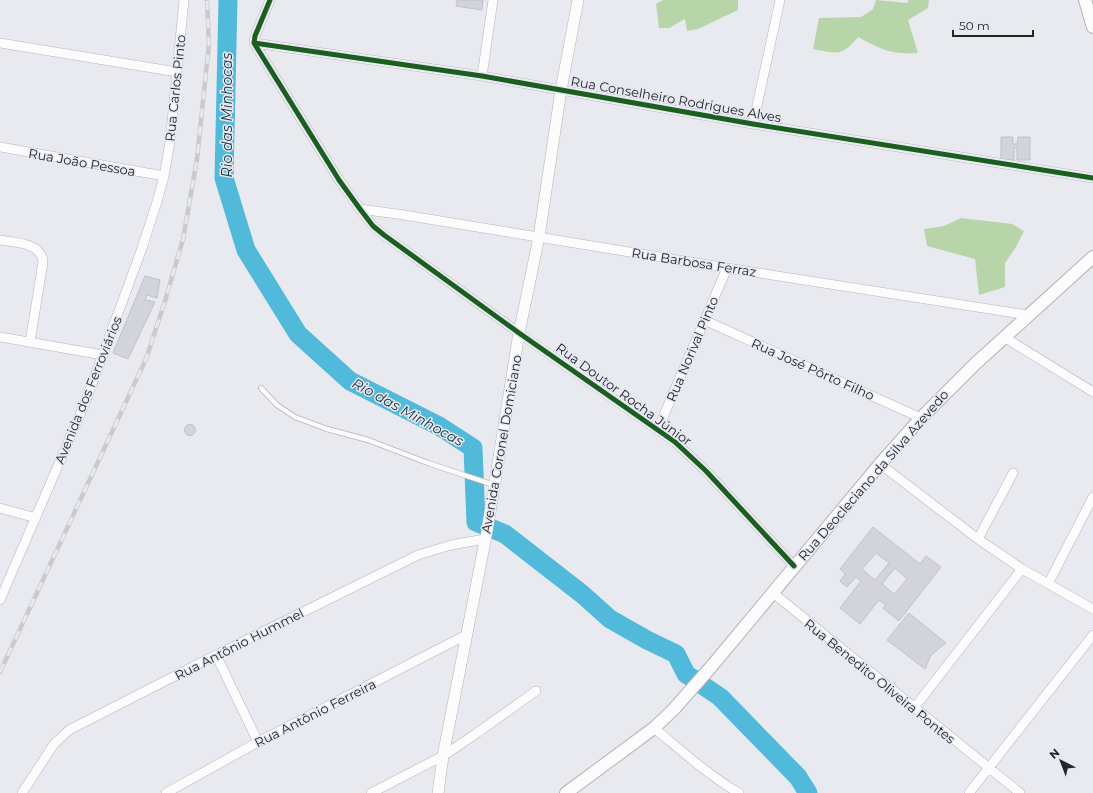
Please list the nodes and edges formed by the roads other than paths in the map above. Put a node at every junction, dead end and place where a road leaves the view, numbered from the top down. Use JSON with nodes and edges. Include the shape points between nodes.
{"nodes":[{"id":1,"x":184,"y":0,"type":"edge"},
{"id":2,"x":270,"y":0,"type":"edge"},
{"id":3,"x":493,"y":0,"type":"edge"},
{"id":4,"x":578,"y":0,"type":"edge"},
{"id":5,"x":780,"y":0,"type":"edge"},
{"id":6,"x":1088,"y":3,"type":"edge"},
{"id":7,"x":1093,"y":27,"type":"edge"},
{"id":8,"x":0,"y":43,"type":"edge"},
{"id":9,"x":254,"y":43,"type":"junction"},
{"id":10,"x":177,"y":72,"type":"junction"},
{"id":11,"x":482,"y":76,"type":"junction"},
{"id":12,"x":561,"y":90,"type":"junction"},
{"id":13,"x":753,"y":124,"type":"junction"},
{"id":14,"x":0,"y":147,"type":"edge"},
{"id":15,"x":164,"y":176,"type":"junction"},
{"id":16,"x":1093,"y":178,"type":"edge"},
{"id":17,"x":360,"y":210,"type":"junction"},
{"id":18,"x":539,"y":237,"type":"junction"},
{"id":19,"x":0,"y":240,"type":"edge"},
{"id":20,"x":1093,"y":257,"type":"edge"},
{"id":21,"x":727,"y":268,"type":"junction"},
{"id":22,"x":1028,"y":315,"type":"junction"},
{"id":23,"x":704,"y":320,"type":"junction"},
{"id":24,"x":519,"y":333,"type":"junction"},
{"id":25,"x":0,"y":337,"type":"edge"},
{"id":26,"x":1004,"y":337,"type":"junction"},
{"id":27,"x":30,"y":342,"type":"junction"},
{"id":28,"x":103,"y":355,"type":"junction"},
{"id":29,"x":260,"y":388,"type":"dead end"},
{"id":30,"x":1093,"y":392,"type":"edge"},
{"id":31,"x":921,"y":418,"type":"junction"},
{"id":32,"x":658,"y":429,"type":"junction"},
{"id":33,"x":880,"y":464,"type":"junction"},
{"id":34,"x":1013,"y":473,"type":"dead end"},
{"id":35,"x":494,"y":485,"type":"junction"},
{"id":36,"x":1093,"y":497,"type":"edge"},
{"id":37,"x":0,"y":508,"type":"edge"},
{"id":38,"x":36,"y":518,"type":"junction"},
{"id":39,"x":486,"y":535,"type":"junction"},
{"id":40,"x":978,"y":539,"type":"junction"},
{"id":41,"x":794,"y":566,"type":"junction"},
{"id":42,"x":1022,"y":569,"type":"junction"},
{"id":43,"x":1048,"y":584,"type":"junction"},
{"id":44,"x":773,"y":593,"type":"junction"},
{"id":45,"x":0,"y":600,"type":"edge"},
{"id":46,"x":1093,"y":609,"type":"edge"},
{"id":47,"x":466,"y":635,"type":"junction"},
{"id":48,"x":1093,"y":635,"type":"edge"},
{"id":49,"x":216,"y":655,"type":"junction"},
{"id":50,"x":536,"y":691,"type":"dead end"},
{"id":51,"x":914,"y":708,"type":"junction"},
{"id":52,"x":654,"y":728,"type":"junction"},
{"id":53,"x":258,"y":742,"type":"junction"},
{"id":54,"x":443,"y":756,"type":"junction"},
{"id":55,"x":988,"y":768,"type":"junction"},
{"id":56,"x":22,"y":793,"type":"edge"},
{"id":57,"x":166,"y":793,"type":"edge"},
{"id":58,"x":371,"y":793,"type":"edge"},
{"id":59,"x":438,"y":793,"type":"edge"},
{"id":60,"x":566,"y":793,"type":"edge"},
{"id":61,"x":739,"y":793,"type":"edge"},
{"id":62,"x":969,"y":793,"type":"edge"},
{"id":63,"x":1020,"y":793,"type":"edge"}],
"edges":[{"from":1,"to":10,"type":"street","name":"Rua Carlos Pinto"},
{"from":2,"to":9,"type":"street"},
{"from":3,"to":11,"type":"street"},
{"from":4,"to":12,"type":"street","name":"Avenida Coronel Domiciano"},
{"from":5,"to":13,"type":"street"},
{"from":6,"to":7,"type":"main road"},
{"from":8,"to":10,"type":"street"},
{"from":9,"to":11,"type":"street","name":"Rua Conselheiro Rodrigues Alves"},
{"from":9,"to":17,"type":"street","name":"Rua Doutor Rocha Júnior"},
{"from":10,"to":15,"type":"street","name":"Rua Carlos Pinto"},
{"from":11,"to":12,"type":"street","name":"Rua Conselheiro Rodrigues Alves"},
{"from":12,"to":13,"type":"street","name":"Rua Conselheiro Rodrigues Alves"},
{"from":12,"to":18,"type":"street","name":"Avenida Coronel Domiciano"},
{"from":13,"to":16,"type":"street","name":"Rua Conselheiro Rodrigues Alves"},
{"from":14,"to":15,"type":"street","name":"Rua João Pessoa"},
{"from":15,"to":28,"type":"street","name":"Avenida dos Ferroviários","via":[[141,251]]},
{"from":17,"to":18,"type":"street","name":"Rua Barbosa Ferraz"},
{"from":17,"to":24,"type":"street","name":"Rua Doutor Rocha Júnior","via":[[384,235]]},
{"from":18,"to":21,"type":"street","name":"Rua Barbosa Ferraz"},
{"from":18,"to":24,"type":"street","name":"Avenida Coronel Domiciano"},
{"from":19,"to":27,"type":"street","via":[[30,245],[38,250],[43,258]]},
{"from":20,"to":22,"type":"main road","name":"Rua Deocleciano da Silva Azevedo"},
{"from":21,"to":22,"type":"street","name":"Rua Barbosa Ferraz"},
{"from":21,"to":23,"type":"street","name":"Rua Norival Pinto"},
{"from":22,"to":26,"type":"main road","name":"Rua Deocleciano da Silva Azevedo"},
{"from":23,"to":31,"type":"street","name":"Rua José Pôrto Filho"},
{"from":23,"to":32,"type":"street","name":"Rua Norival Pinto"},
{"from":24,"to":32,"type":"street","name":"Rua Doutor Rocha Júnior"},
{"from":24,"to":35,"type":"street","name":"Avenida Coronel Domiciano"},
{"from":25,"to":27,"type":"street"},
{"from":26,"to":30,"type":"street"},
{"from":26,"to":31,"type":"main road","name":"Rua Deocleciano da Silva Azevedo"},
{"from":27,"to":28,"type":"street"},
{"from":28,"to":38,"type":"street","name":"Avenida dos Ferroviários"},
{"from":29,"to":35,"type":"lane","via":[[277,405],[295,417]]},
{"from":31,"to":33,"type":"main road","name":"Rua Deocleciano da Silva Azevedo"},
{"from":32,"to":41,"type":"street","name":"Rua Doutor Rocha Júnior","via":[[692,457]]},
{"from":33,"to":40,"type":"street"},
{"from":33,"to":41,"type":"main road","name":"Rua Deocleciano da Silva Azevedo"},
{"from":34,"to":40,"type":"street"},
{"from":35,"to":39,"type":"street","name":"Avenida Coronel Domiciano"},
{"from":36,"to":43,"type":"street"},
{"from":37,"to":38,"type":"street"},
{"from":38,"to":45,"type":"street","name":"Avenida dos Ferroviários"},
{"from":39,"to":47,"type":"street","name":"Avenida Coronel Domiciano"},
{"from":39,"to":49,"type":"street","name":"Rua Antônio Hummel","via":[[418,555]]},
{"from":40,"to":42,"type":"street"},
{"from":41,"to":44,"type":"main road","name":"Rua Deocleciano da Silva Azevedo"},
{"from":42,"to":43,"type":"street"},
{"from":42,"to":51,"type":"street"},
{"from":43,"to":46,"type":"street"},
{"from":44,"to":51,"type":"street","name":"Rua Benedito Oliveira Pontes"},
{"from":44,"to":52,"type":"main road","name":"Rua Deocleciano da Silva Azevedo","via":[[689,693]]},
{"from":47,"to":53,"type":"street","name":"Rua Antônio Ferreira"},
{"from":47,"to":54,"type":"street","name":"Avenida Coronel Domiciano"},
{"from":48,"to":55,"type":"street"},
{"from":49,"to":53,"type":"street"},
{"from":49,"to":56,"type":"street","name":"Rua Antônio Hummel","via":[[69,730],[54,744]]},
{"from":50,"to":54,"type":"street"},
{"from":51,"to":55,"type":"street","name":"Rua Benedito Oliveira Pontes"},
{"from":52,"to":60,"type":"main road","name":"Rua Deocleciano da Silva Azevedo"},
{"from":52,"to":61,"type":"street","via":[[703,769]]},
{"from":53,"to":57,"type":"street","name":"Rua Antônio Ferreira"},
{"from":54,"to":58,"type":"street"},
{"from":54,"to":59,"type":"street","name":"Avenida Coronel Domiciano"},
{"from":55,"to":62,"type":"street"},
{"from":55,"to":63,"type":"street","name":"Rua Benedito Oliveira Pontes"}]}
